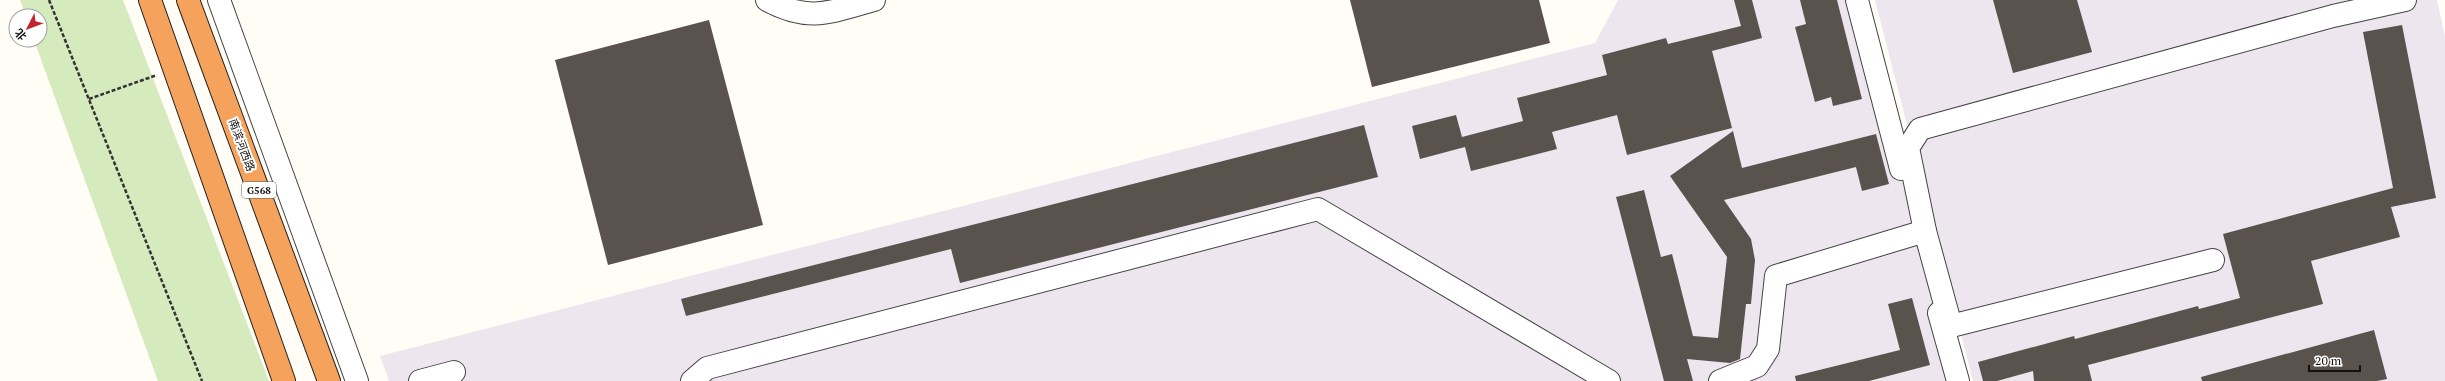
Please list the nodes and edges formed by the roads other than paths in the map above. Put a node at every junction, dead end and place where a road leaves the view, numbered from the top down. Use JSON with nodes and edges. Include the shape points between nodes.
{"nodes":[{"id":1,"x":150,"y":0,"type":"edge"},
{"id":2,"x":188,"y":0,"type":"edge"},
{"id":3,"x":219,"y":0,"type":"edge"},
{"id":4,"x":767,"y":0,"type":"edge"},
{"id":5,"x":874,"y":0,"type":"edge"},
{"id":6,"x":1857,"y":0,"type":"edge"},
{"id":7,"x":2405,"y":0,"type":"edge"},
{"id":8,"x":1922,"y":232,"type":"junction"},
{"id":9,"x":2213,"y":260,"type":"dead end"},
{"id":10,"x":454,"y":372,"type":"dead end"},
{"id":11,"x":284,"y":381,"type":"edge"},
{"id":12,"x":329,"y":381,"type":"edge"},
{"id":13,"x":357,"y":381,"type":"edge"},
{"id":14,"x":420,"y":381,"type":"edge"},
{"id":15,"x":692,"y":381,"type":"edge"},
{"id":16,"x":1609,"y":381,"type":"edge"},
{"id":17,"x":1720,"y":381,"type":"edge"},
{"id":18,"x":1958,"y":381,"type":"edge"}],
"edges":[{"from":1,"to":11,"type":"highway"},
{"from":2,"to":12,"type":"highway","name":"南滨河西路","number":"G568"},
{"from":3,"to":13,"type":"street"},
{"from":4,"to":5,"type":"street","via":[[784,9],[821,15]]},
{"from":6,"to":8,"type":"street"},
{"from":7,"to":8,"type":"street","via":[[2332,16],[1920,129],[1908,148]]},
{"from":8,"to":9,"type":"street","via":[[1951,326]]},
{"from":8,"to":17,"type":"street","via":[[1776,276],[1768,348],[1757,366]]},
{"from":8,"to":18,"type":"street"},
{"from":10,"to":14,"type":"street"},
{"from":15,"to":16,"type":"street","via":[[707,368],[1318,209]]}]}
